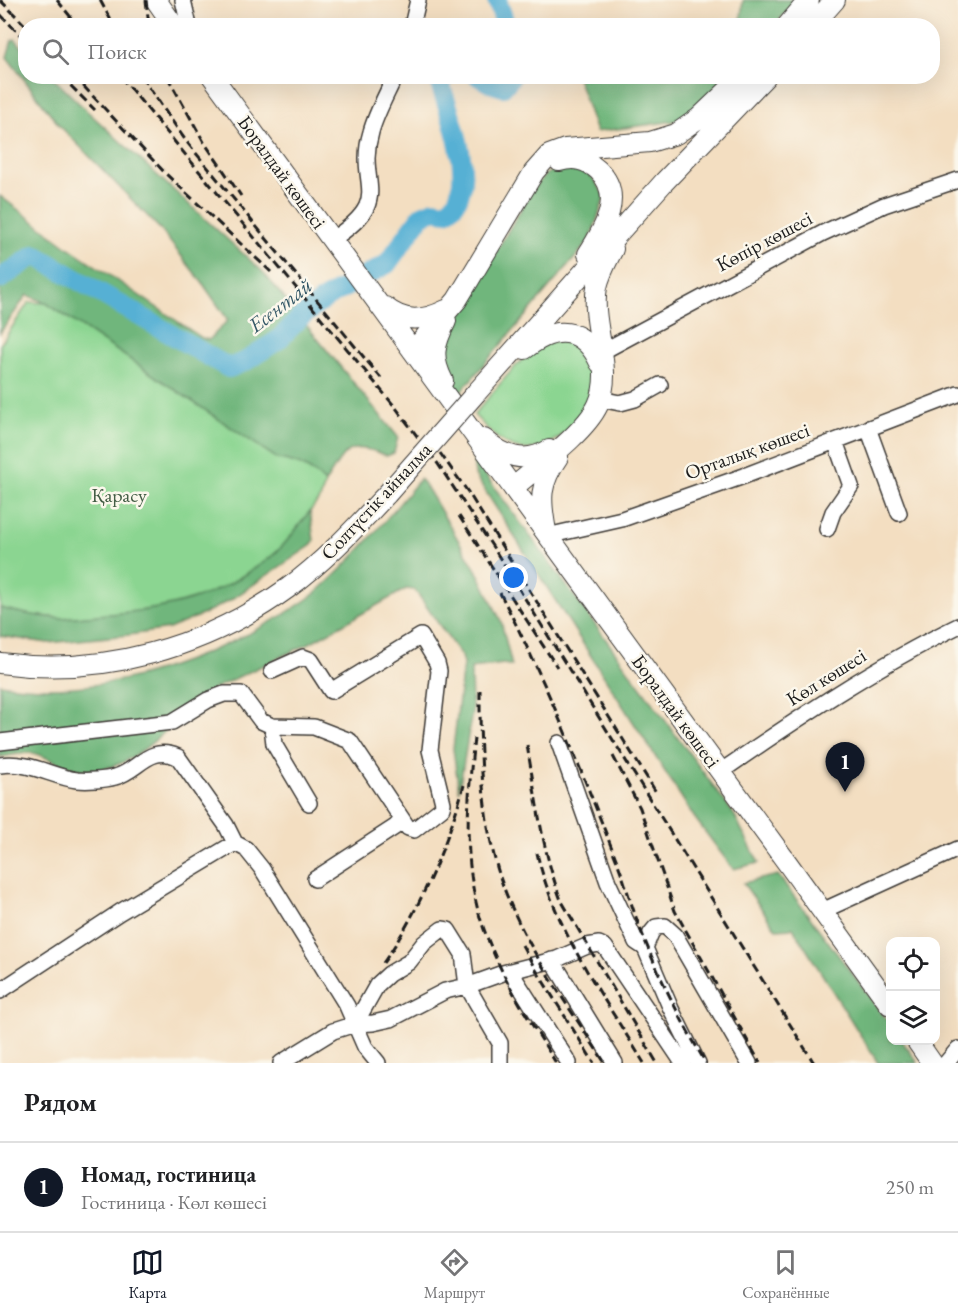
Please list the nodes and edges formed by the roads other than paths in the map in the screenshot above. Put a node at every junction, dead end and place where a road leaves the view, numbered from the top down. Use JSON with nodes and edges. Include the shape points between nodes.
{"nodes":[{"id":1,"x":156,"y":0,"type":"edge"},
{"id":2,"x":183,"y":0,"type":"edge"},
{"id":3,"x":418,"y":0,"type":"edge"},
{"id":4,"x":808,"y":0,"type":"edge"},
{"id":5,"x":835,"y":0,"type":"edge"},
{"id":6,"x":168,"y":18,"type":"edge"},
{"id":7,"x":187,"y":18,"type":"edge"},
{"id":8,"x":414,"y":18,"type":"edge"},
{"id":9,"x":793,"y":18,"type":"edge"},
{"id":10,"x":819,"y":18,"type":"edge"},
{"id":11,"x":218,"y":84,"type":"edge"},
{"id":12,"x":391,"y":84,"type":"edge"},
{"id":13,"x":735,"y":84,"type":"edge"},
{"id":14,"x":738,"y":84,"type":"edge"},
{"id":15,"x":758,"y":84,"type":"edge"},
{"id":16,"x":958,"y":180,"type":"edge"},
{"id":17,"x":664,"y":182,"type":"junction"},
{"id":18,"x":526,"y":185,"type":"junction"},
{"id":19,"x":637,"y":212,"type":"junction"},
{"id":20,"x":331,"y":240,"type":"junction"},
{"id":21,"x":565,"y":293,"type":"junction"},
{"id":22,"x":372,"y":295,"type":"junction"},
{"id":23,"x":457,"y":300,"type":"junction"},
{"id":24,"x":412,"y":351,"type":"junction"},
{"id":25,"x":598,"y":353,"type":"junction"},
{"id":26,"x":660,"y":385,"type":"dead end"},
{"id":27,"x":481,"y":387,"type":"junction"},
{"id":28,"x":958,"y":394,"type":"edge"},
{"id":29,"x":600,"y":399,"type":"junction"},
{"id":30,"x":459,"y":412,"type":"junction"},
{"id":31,"x":868,"y":428,"type":"junction"},
{"id":32,"x":574,"y":434,"type":"junction"},
{"id":33,"x":835,"y":441,"type":"junction"},
{"id":34,"x":513,"y":488,"type":"junction"},
{"id":35,"x":899,"y":513,"type":"dead end"},
{"id":36,"x":827,"y":529,"type":"dead end"},
{"id":37,"x":547,"y":536,"type":"junction"},
{"id":38,"x":958,"y":626,"type":"edge"},
{"id":39,"x":0,"y":663,"type":"edge"},
{"id":40,"x":272,"y":671,"type":"dead end"},
{"id":41,"x":272,"y":726,"type":"junction"},
{"id":42,"x":0,"y":742,"type":"edge"},
{"id":43,"x":559,"y":743,"type":"dead end"},
{"id":44,"x":0,"y":765,"type":"edge"},
{"id":45,"x":720,"y":772,"type":"junction"},
{"id":46,"x":309,"y":803,"type":"dead end"},
{"id":47,"x":402,"y":820,"type":"junction"},
{"id":48,"x":235,"y":843,"type":"junction"},
{"id":49,"x":958,"y":849,"type":"edge"},
{"id":50,"x":315,"y":879,"type":"dead end"},
{"id":51,"x":822,"y":911,"type":"junction"},
{"id":52,"x":645,"y":948,"type":"junction"},
{"id":53,"x":552,"y":960,"type":"junction"},
{"id":54,"x":510,"y":971,"type":"junction"},
{"id":55,"x":467,"y":986,"type":"junction"},
{"id":56,"x":0,"y":991,"type":"edge"},
{"id":57,"x":886,"y":998,"type":"edge"},
{"id":58,"x":355,"y":1024,"type":"junction"},
{"id":59,"x":919,"y":1045,"type":"edge"},
{"id":60,"x":958,"y":1049,"type":"edge"},
{"id":61,"x":281,"y":1063,"type":"edge"},
{"id":62,"x":378,"y":1063,"type":"edge"},
{"id":63,"x":500,"y":1063,"type":"edge"},
{"id":64,"x":569,"y":1063,"type":"edge"},
{"id":65,"x":615,"y":1063,"type":"edge"},
{"id":66,"x":683,"y":1063,"type":"edge"},
{"id":67,"x":698,"y":1063,"type":"edge"},
{"id":68,"x":749,"y":1063,"type":"edge"},
{"id":69,"x":932,"y":1063,"type":"edge"},
{"id":70,"x":946,"y":1063,"type":"edge"}],
"edges":[{"from":1,"to":6,"type":"main road"},
{"from":2,"to":7,"type":"street"},
{"from":3,"to":8,"type":"street"},
{"from":4,"to":9,"type":"main road"},
{"from":5,"to":10,"type":"main road"},
{"from":11,"to":20,"type":"main road","name":"Боралдай көшесі"},
{"from":12,"to":20,"type":"street","via":[[370,132],[367,158],[371,196],[363,215]]},
{"from":13,"to":18,"type":"main road","via":[[676,134],[650,142],[556,151],[539,165]]},
{"from":14,"to":17,"type":"main road","name":"Солтүстік айналма"},
{"from":15,"to":17,"type":"main road","name":"Солтүстік айналма"},
{"from":16,"to":25,"type":"street","name":"Көпір көшесі","via":[[884,205],[823,233]]},
{"from":17,"to":19,"type":"main road","name":"Солтүстік айналма"},
{"from":18,"to":21,"type":"main road","via":[[549,166],[571,158],[594,166],[609,183],[612,199],[607,220]]},
{"from":18,"to":23,"type":"main road"},
{"from":19,"to":21,"type":"main road","name":"Солтүстік айналма"},
{"from":19,"to":25,"type":"main road","via":[[597,286]]},
{"from":20,"to":22,"type":"main road","name":"Боралдай көшесі"},
{"from":21,"to":27,"type":"main road","name":"Солтүстік айналма"},
{"from":22,"to":23,"type":"main road","via":[[405,319],[437,314]]},
{"from":22,"to":24,"type":"main road","name":"Боралдай көшесі"},
{"from":23,"to":24,"type":"main road"},
{"from":23,"to":30,"type":"main road","via":[[434,354],[439,374]]},
{"from":24,"to":30,"type":"main road","name":"Боралдай көшесі"},
{"from":25,"to":27,"type":"main road","via":[[574,335],[554,332],[533,343]]},
{"from":25,"to":29,"type":"main road","via":[[603,374]]},
{"from":26,"to":29,"type":"street","via":[[620,403]]},
{"from":27,"to":39,"type":"main road","name":"Солтүстік айналма","bridge":true,"via":[[339,543],[289,587],[233,623],[156,653],[74,666]]},
{"from":28,"to":31,"type":"street","name":"Орталық көшесі"},
{"from":29,"to":32,"type":"main road"},
{"from":30,"to":32,"type":"main road","via":[[493,447],[514,458],[537,456]]},
{"from":30,"to":34,"type":"main road","name":"Боралдай көшесі"},
{"from":31,"to":33,"type":"street","name":"Орталық көшесі"},
{"from":31,"to":35,"type":"street"},
{"from":32,"to":34,"type":"main road"},
{"from":32,"to":37,"type":"main road","via":[[543,483]]},
{"from":33,"to":36,"type":"street","via":[[851,486],[833,512]]},
{"from":33,"to":37,"type":"street","name":"Орталық көшесі","via":[[622,519]]},
{"from":34,"to":37,"type":"main road","name":"Боралдай көшесі"},
{"from":37,"to":45,"type":"main road","name":"Боралдай көшесі"},
{"from":38,"to":45,"type":"street","name":"Көл көшесі","via":[[914,647],[809,711]]},
{"from":40,"to":47,"type":"street","via":[[303,657],[311,660],[331,691],[421,636],[439,670],[430,750],[443,803],[414,830]]},
{"from":41,"to":42,"type":"street","via":[[261,721],[241,694],[225,694],[172,722]]},
{"from":41,"to":46,"type":"street","via":[[274,744]]},
{"from":41,"to":47,"type":"street","via":[[314,727],[350,741]]},
{"from":43,"to":52,"type":"street","via":[[608,882],[636,942]]},
{"from":44,"to":48,"type":"street","via":[[21,764],[78,780],[116,777],[152,755],[168,753],[178,758]]},
{"from":45,"to":51,"type":"main road","name":"Боралдай көшесі"},
{"from":47,"to":50,"type":"street"},
{"from":48,"to":56,"type":"street"},
{"from":48,"to":58,"type":"street","via":[[246,849],[262,868]]},
{"from":49,"to":51,"type":"street"},
{"from":51,"to":57,"type":"main road","name":"Боралдай көшесі"},
{"from":52,"to":67,"type":"street"},
{"from":52,"to":68,"type":"street","via":[[656,927],[665,926],[675,935]]},
{"from":53,"to":54,"type":"street"},
{"from":53,"to":65,"type":"street"},
{"from":53,"to":66,"type":"street","via":[[599,944]]},
{"from":54,"to":55,"type":"street"},
{"from":54,"to":64,"type":"street"},
{"from":55,"to":58,"type":"street","via":[[445,991],[391,1019]]},
{"from":55,"to":58,"type":"street","via":[[463,954],[448,930],[441,929],[409,962],[377,985]]},
{"from":55,"to":63,"type":"street","via":[[500,1043]]},
{"from":58,"to":61,"type":"street","via":[[333,1031]]},
{"from":58,"to":62,"type":"street","via":[[365,1047]]},
{"from":59,"to":69,"type":"main road"},
{"from":60,"to":70,"type":"street"}]}
